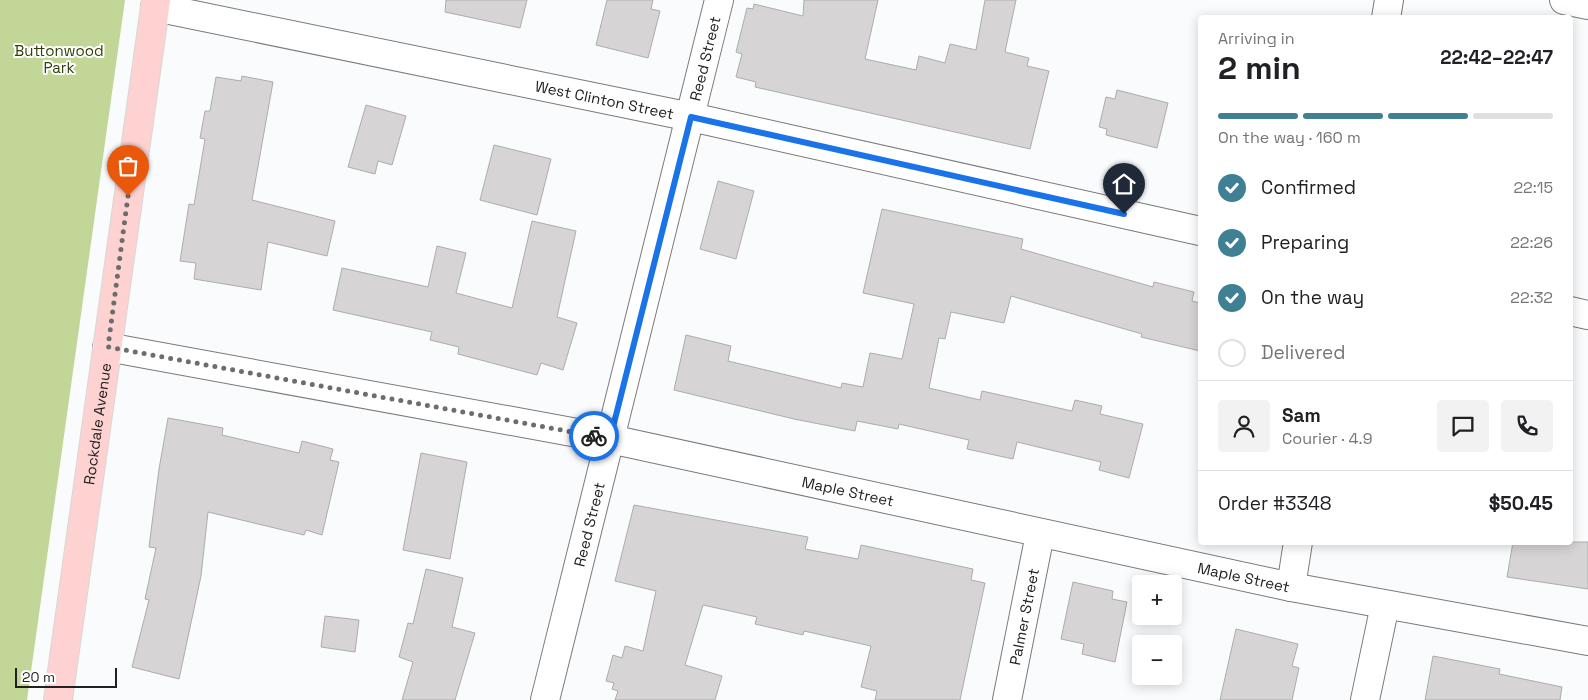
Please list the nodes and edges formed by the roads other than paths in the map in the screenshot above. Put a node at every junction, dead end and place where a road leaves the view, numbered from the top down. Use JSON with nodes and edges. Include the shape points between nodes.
{"nodes":[{"id":1,"x":720,"y":0,"type":"edge"},
{"id":2,"x":1389,"y":0,"type":"edge"},
{"id":3,"x":155,"y":3,"type":"edge"},
{"id":4,"x":1386,"y":15,"type":"edge"},
{"id":5,"x":691,"y":117,"type":"junction"},
{"id":6,"x":1198,"y":231,"type":"edge"},
{"id":7,"x":1573,"y":312,"type":"edge"},
{"id":8,"x":1588,"y":314,"type":"edge"},
{"id":9,"x":108,"y":347,"type":"junction"},
{"id":10,"x":610,"y":439,"type":"junction"},
{"id":11,"x":1040,"y":534,"type":"junction"},
{"id":12,"x":1298,"y":545,"type":"edge"},
{"id":13,"x":1291,"y":587,"type":"junction"},
{"id":14,"x":1385,"y":605,"type":"junction"},
{"id":15,"x":1588,"y":642,"type":"edge"},
{"id":16,"x":58,"y":700,"type":"edge"},
{"id":17,"x":546,"y":700,"type":"edge"},
{"id":18,"x":1007,"y":700,"type":"edge"},
{"id":19,"x":1366,"y":700,"type":"edge"}],
"edges":[{"from":1,"to":5,"type":"street","name":"Reed Street"},
{"from":2,"to":4,"type":"street"},
{"from":3,"to":5,"type":"street","name":"West Clinton Street"},
{"from":3,"to":9,"type":"main road","name":"Rockdale Avenue"},
{"from":5,"to":6,"type":"street","name":"West Clinton Street"},
{"from":5,"to":10,"type":"street","name":"Reed Street"},
{"from":7,"to":8,"type":"street"},
{"from":9,"to":10,"type":"street","name":"Maple Street"},
{"from":9,"to":16,"type":"main road","name":"Rockdale Avenue"},
{"from":10,"to":11,"type":"street","name":"Maple Street"},
{"from":10,"to":17,"type":"street","name":"Reed Street"},
{"from":11,"to":13,"type":"street","name":"Maple Street"},
{"from":11,"to":18,"type":"street","name":"Palmer Street"},
{"from":12,"to":13,"type":"street"},
{"from":13,"to":14,"type":"street","name":"Maple Street"},
{"from":14,"to":15,"type":"street","name":"Maple Street"},
{"from":14,"to":19,"type":"street"}]}
